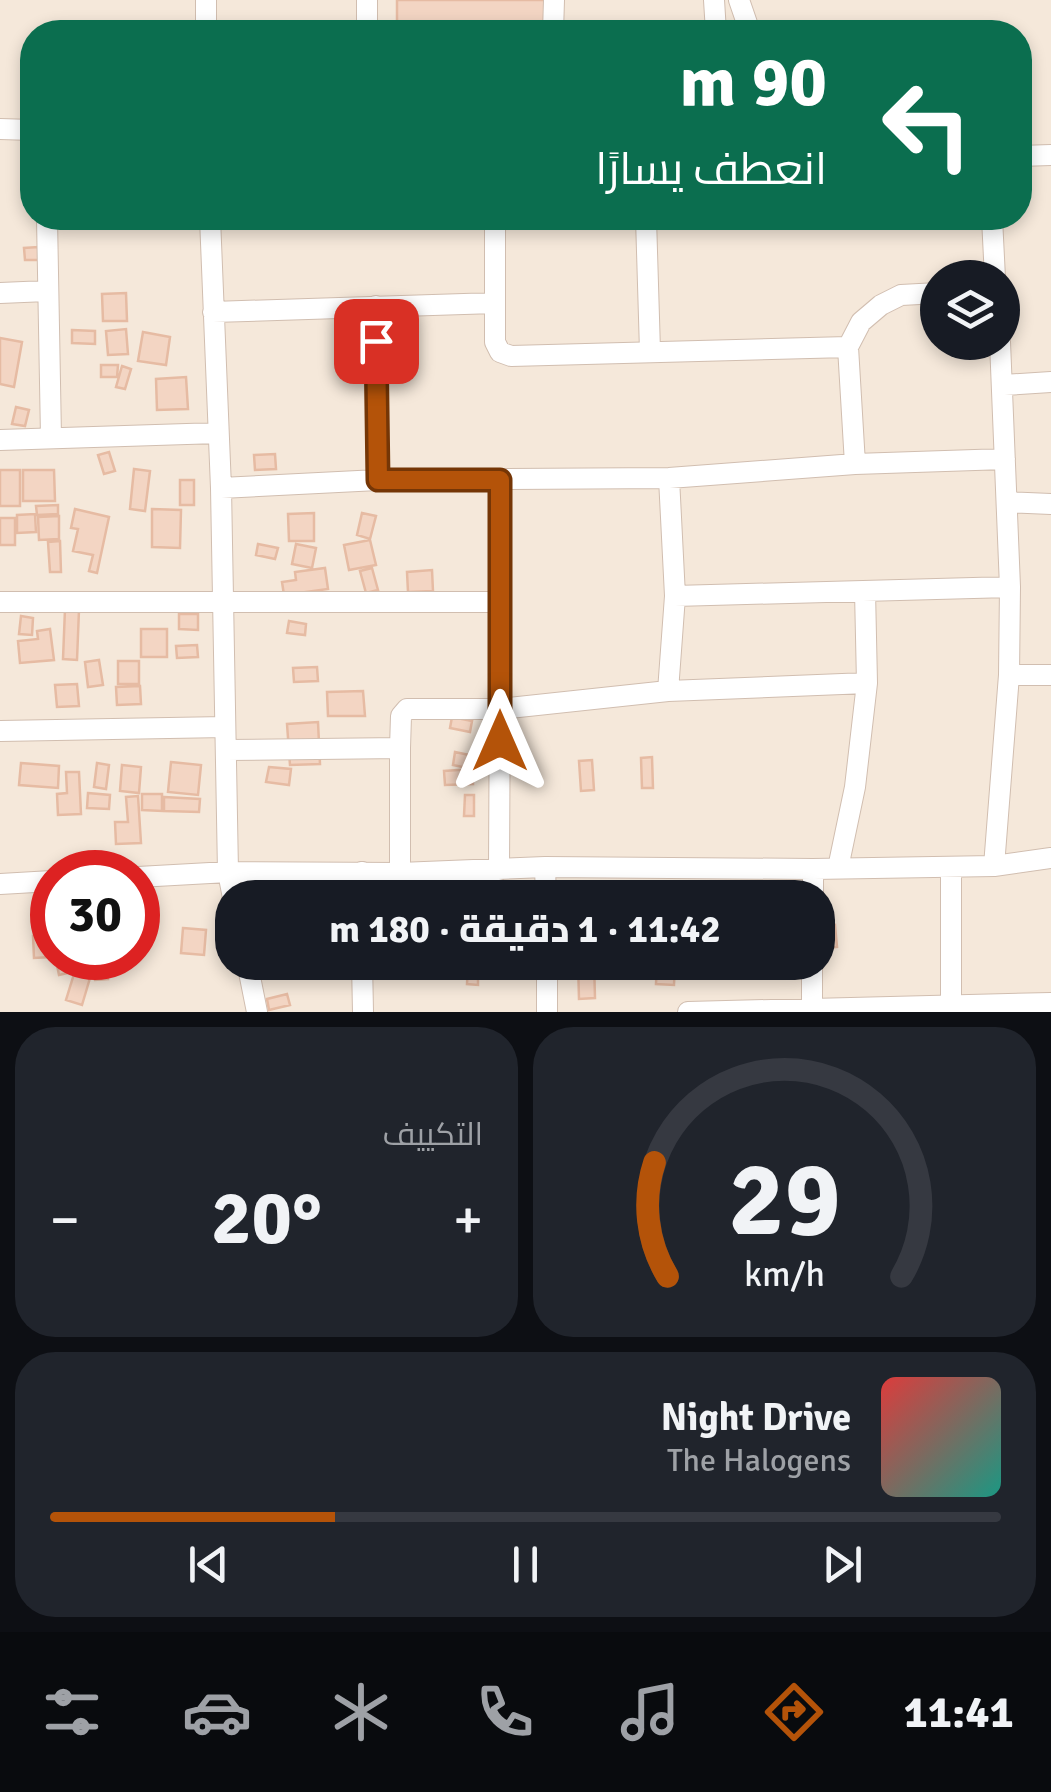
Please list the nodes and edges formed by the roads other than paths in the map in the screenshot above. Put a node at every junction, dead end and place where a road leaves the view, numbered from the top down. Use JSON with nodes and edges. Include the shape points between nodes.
{"nodes":[{"id":1,"x":47,"y":230,"type":"edge"},
{"id":2,"x":210,"y":230,"type":"edge"},
{"id":3,"x":496,"y":230,"type":"edge"},
{"id":4,"x":646,"y":230,"type":"edge"},
{"id":5,"x":993,"y":230,"type":"edge"},
{"id":6,"x":995,"y":260,"type":"edge"},
{"id":7,"x":47,"y":291,"type":"junction"},
{"id":8,"x":0,"y":292,"type":"edge"},
{"id":9,"x":920,"y":294,"type":"edge"},
{"id":10,"x":494,"y":303,"type":"junction"},
{"id":11,"x":376,"y":306,"type":"junction"},
{"id":12,"x":213,"y":312,"type":"junction"},
{"id":13,"x":848,"y":347,"type":"junction"},
{"id":14,"x":650,"y":351,"type":"junction"},
{"id":15,"x":1002,"y":360,"type":"edge"},
{"id":16,"x":1051,"y":382,"type":"edge"},
{"id":17,"x":1004,"y":385,"type":"junction"},
{"id":18,"x":218,"y":433,"type":"junction"},
{"id":19,"x":52,"y":437,"type":"junction"},
{"id":20,"x":0,"y":440,"type":"edge"},
{"id":21,"x":1005,"y":458,"type":"junction"},
{"id":22,"x":854,"y":464,"type":"junction"},
{"id":23,"x":669,"y":478,"type":"junction"},
{"id":24,"x":378,"y":480,"type":"junction"},
{"id":25,"x":500,"y":480,"type":"junction"},
{"id":26,"x":220,"y":488,"type":"junction"},
{"id":27,"x":1007,"y":502,"type":"junction"},
{"id":28,"x":1051,"y":504,"type":"edge"},
{"id":29,"x":1010,"y":587,"type":"junction"},
{"id":30,"x":865,"y":591,"type":"junction"},
{"id":31,"x":676,"y":596,"type":"junction"},
{"id":32,"x":0,"y":602,"type":"edge"},
{"id":33,"x":499,"y":602,"type":"junction"},
{"id":34,"x":221,"y":603,"type":"junction"},
{"id":35,"x":1008,"y":674,"type":"junction"},
{"id":36,"x":1051,"y":675,"type":"edge"},
{"id":37,"x":867,"y":683,"type":"junction"},
{"id":38,"x":668,"y":690,"type":"junction"},
{"id":39,"x":500,"y":709,"type":"junction"},
{"id":40,"x":225,"y":727,"type":"junction"},
{"id":41,"x":0,"y":731,"type":"edge"},
{"id":42,"x":400,"y":748,"type":"junction"},
{"id":43,"x":226,"y":750,"type":"junction"},
{"id":44,"x":1051,"y":858,"type":"edge"},
{"id":45,"x":994,"y":866,"type":"junction"},
{"id":46,"x":546,"y":867,"type":"junction"},
{"id":47,"x":951,"y":867,"type":"junction"},
{"id":48,"x":838,"y":868,"type":"junction"},
{"id":49,"x":813,"y":869,"type":"junction"},
{"id":50,"x":499,"y":870,"type":"junction"},
{"id":51,"x":228,"y":872,"type":"junction"},
{"id":52,"x":362,"y":872,"type":"junction"},
{"id":53,"x":400,"y":873,"type":"junction"},
{"id":54,"x":160,"y":876,"type":"edge"},
{"id":55,"x":230,"y":880,"type":"edge"},
{"id":56,"x":362,"y":880,"type":"edge"},
{"id":57,"x":546,"y":880,"type":"edge"},
{"id":58,"x":813,"y":880,"type":"edge"},
{"id":59,"x":30,"y":882,"type":"edge"},
{"id":60,"x":0,"y":884,"type":"edge"},
{"id":61,"x":250,"y":980,"type":"edge"},
{"id":62,"x":362,"y":980,"type":"edge"},
{"id":63,"x":546,"y":980,"type":"edge"},
{"id":64,"x":812,"y":980,"type":"edge"},
{"id":65,"x":1051,"y":1002,"type":"edge"},
{"id":66,"x":951,"y":1008,"type":"edge"},
{"id":67,"x":812,"y":1010,"type":"edge"},
{"id":68,"x":257,"y":1012,"type":"edge"},
{"id":69,"x":363,"y":1012,"type":"edge"},
{"id":70,"x":547,"y":1012,"type":"edge"},
{"id":71,"x":688,"y":1012,"type":"edge"}],
"edges":[{"from":1,"to":7,"type":"street"},
{"from":2,"to":12,"type":"street"},
{"from":3,"to":10,"type":"street"},
{"from":4,"to":14,"type":"street"},
{"from":5,"to":6,"type":"street"},
{"from":7,"to":8,"type":"street"},
{"from":7,"to":19,"type":"street"},
{"from":9,"to":13,"type":"street","via":[[881,305]]},
{"from":10,"to":11,"type":"street"},
{"from":10,"to":14,"type":"street","via":[[494,342],[511,356]]},
{"from":11,"to":12,"type":"street"},
{"from":11,"to":24,"type":"street"},
{"from":12,"to":18,"type":"street"},
{"from":13,"to":14,"type":"street"},
{"from":13,"to":22,"type":"street"},
{"from":15,"to":17,"type":"street"},
{"from":16,"to":17,"type":"street"},
{"from":17,"to":21,"type":"street"},
{"from":18,"to":19,"type":"street"},
{"from":18,"to":26,"type":"street"},
{"from":19,"to":20,"type":"street"},
{"from":21,"to":22,"type":"street"},
{"from":21,"to":27,"type":"street"},
{"from":22,"to":23,"type":"street"},
{"from":23,"to":25,"type":"street"},
{"from":23,"to":31,"type":"street"},
{"from":24,"to":25,"type":"street"},
{"from":24,"to":26,"type":"street"},
{"from":25,"to":33,"type":"street"},
{"from":26,"to":34,"type":"street"},
{"from":27,"to":28,"type":"street"},
{"from":27,"to":29,"type":"street"},
{"from":29,"to":30,"type":"street"},
{"from":29,"to":35,"type":"street"},
{"from":30,"to":31,"type":"street"},
{"from":30,"to":37,"type":"street"},
{"from":31,"to":38,"type":"street"},
{"from":32,"to":34,"type":"street"},
{"from":33,"to":34,"type":"street"},
{"from":33,"to":39,"type":"street"},
{"from":34,"to":40,"type":"street"},
{"from":35,"to":36,"type":"street"},
{"from":35,"to":45,"type":"street"},
{"from":37,"to":38,"type":"street"},
{"from":37,"to":48,"type":"street"},
{"from":38,"to":39,"type":"street"},
{"from":39,"to":42,"type":"street","via":[[407,709]]},
{"from":39,"to":50,"type":"street"},
{"from":40,"to":41,"type":"street"},
{"from":40,"to":43,"type":"street"},
{"from":42,"to":43,"type":"street"},
{"from":42,"to":53,"type":"street"},
{"from":43,"to":51,"type":"street"},
{"from":44,"to":45,"type":"street"},
{"from":45,"to":47,"type":"street"},
{"from":46,"to":49,"type":"street"},
{"from":46,"to":50,"type":"street"},
{"from":46,"to":57,"type":"street"},
{"from":47,"to":48,"type":"street"},
{"from":47,"to":66,"type":"street"},
{"from":48,"to":49,"type":"street"},
{"from":49,"to":58,"type":"street"},
{"from":50,"to":53,"type":"street"},
{"from":51,"to":52,"type":"street"},
{"from":51,"to":54,"type":"street"},
{"from":51,"to":55,"type":"street"},
{"from":52,"to":53,"type":"street"},
{"from":52,"to":56,"type":"street"},
{"from":59,"to":60,"type":"street"},
{"from":61,"to":68,"type":"street"},
{"from":62,"to":69,"type":"street"},
{"from":63,"to":70,"type":"street"},
{"from":64,"to":67,"type":"street"},
{"from":65,"to":66,"type":"street"},
{"from":66,"to":67,"type":"street"},
{"from":67,"to":71,"type":"street"}]}
